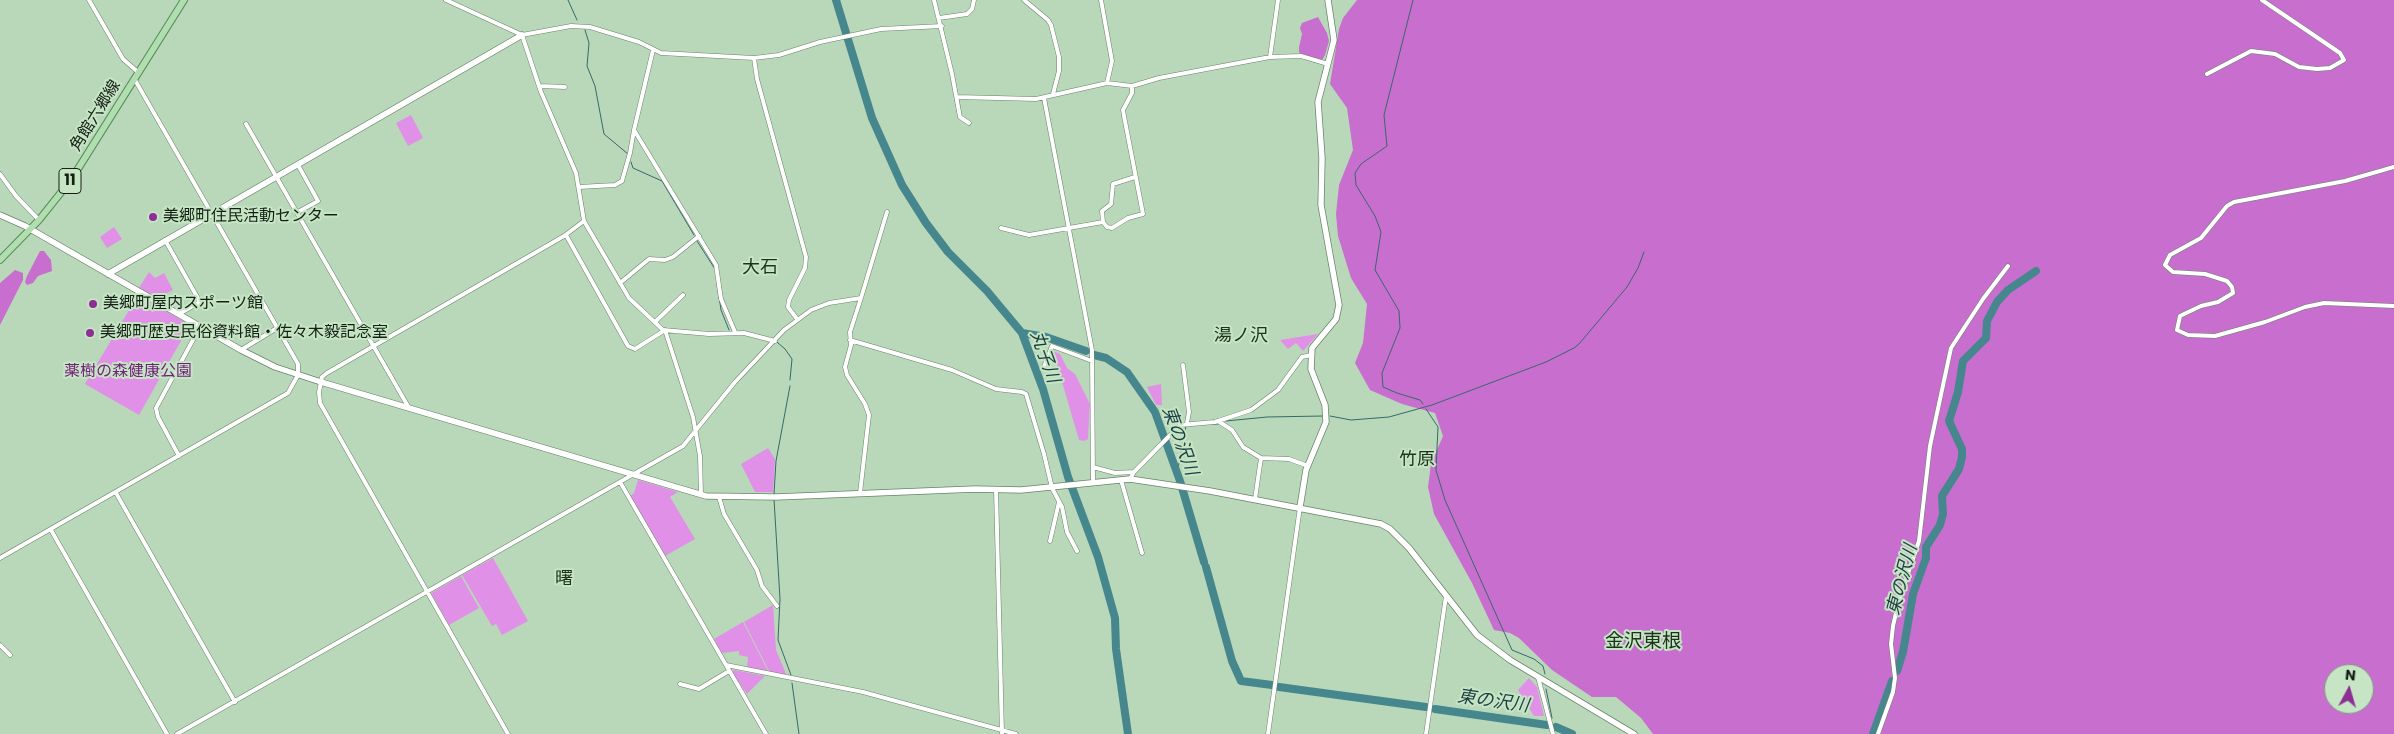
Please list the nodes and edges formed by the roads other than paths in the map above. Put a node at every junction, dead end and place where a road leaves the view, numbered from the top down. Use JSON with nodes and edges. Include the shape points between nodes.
{"nodes":[{"id":1,"x":90,"y":0,"type":"edge"},
{"id":2,"x":184,"y":0,"type":"edge"},
{"id":3,"x":446,"y":0,"type":"edge"},
{"id":4,"x":934,"y":0,"type":"edge"},
{"id":5,"x":974,"y":0,"type":"edge"},
{"id":6,"x":1024,"y":0,"type":"edge"},
{"id":7,"x":1100,"y":0,"type":"edge"},
{"id":8,"x":1278,"y":0,"type":"edge"},
{"id":9,"x":1327,"y":0,"type":"edge"},
{"id":10,"x":2262,"y":0,"type":"edge"},
{"id":11,"x":940,"y":18,"type":"junction"},
{"id":12,"x":942,"y":26,"type":"junction"},
{"id":13,"x":522,"y":35,"type":"junction"},
{"id":14,"x":653,"y":50,"type":"junction"},
{"id":15,"x":1270,"y":57,"type":"junction"},
{"id":16,"x":754,"y":58,"type":"junction"},
{"id":17,"x":1328,"y":64,"type":"junction"},
{"id":18,"x":140,"y":73,"type":"junction"},
{"id":19,"x":2207,"y":74,"type":"dead end"},
{"id":20,"x":135,"y":80,"type":"junction"},
{"id":21,"x":1107,"y":83,"type":"junction"},
{"id":22,"x":540,"y":86,"type":"junction"},
{"id":23,"x":1132,"y":86,"type":"junction"},
{"id":24,"x":565,"y":87,"type":"dead end"},
{"id":25,"x":1053,"y":94,"type":"junction"},
{"id":26,"x":957,"y":97,"type":"junction"},
{"id":27,"x":1044,"y":98,"type":"junction"},
{"id":28,"x":969,"y":123,"type":"dead end"},
{"id":29,"x":246,"y":124,"type":"dead end"},
{"id":30,"x":634,"y":130,"type":"junction"},
{"id":31,"x":298,"y":165,"type":"junction"},
{"id":32,"x":2394,"y":168,"type":"edge"},
{"id":33,"x":0,"y":174,"type":"edge"},
{"id":34,"x":278,"y":176,"type":"junction"},
{"id":35,"x":1135,"y":177,"type":"junction"},
{"id":36,"x":579,"y":187,"type":"junction"},
{"id":37,"x":318,"y":201,"type":"junction"},
{"id":38,"x":321,"y":206,"type":"dead end"},
{"id":39,"x":298,"y":212,"type":"junction"},
{"id":40,"x":887,"y":212,"type":"dead end"},
{"id":41,"x":210,"y":213,"type":"junction"},
{"id":42,"x":0,"y":215,"type":"edge"},
{"id":43,"x":39,"y":220,"type":"junction"},
{"id":44,"x":584,"y":221,"type":"junction"},
{"id":45,"x":1103,"y":222,"type":"junction"},
{"id":46,"x":1001,"y":228,"type":"dead end"},
{"id":47,"x":1068,"y":228,"type":"junction"},
{"id":48,"x":29,"y":229,"type":"junction"},
{"id":49,"x":566,"y":235,"type":"junction"},
{"id":50,"x":699,"y":236,"type":"junction"},
{"id":51,"x":166,"y":240,"type":"junction"},
{"id":52,"x":0,"y":260,"type":"edge"},
{"id":53,"x":2008,"y":266,"type":"dead end"},
{"id":54,"x":108,"y":274,"type":"junction"},
{"id":55,"x":620,"y":283,"type":"junction"},
{"id":56,"x":683,"y":295,"type":"dead end"},
{"id":57,"x":862,"y":298,"type":"junction"},
{"id":58,"x":2394,"y":306,"type":"edge"},
{"id":59,"x":178,"y":315,"type":"junction"},
{"id":60,"x":797,"y":319,"type":"junction"},
{"id":61,"x":655,"y":322,"type":"junction"},
{"id":62,"x":200,"y":327,"type":"junction"},
{"id":63,"x":277,"y":328,"type":"junction"},
{"id":64,"x":665,"y":330,"type":"junction"},
{"id":65,"x":735,"y":332,"type":"junction"},
{"id":66,"x":850,"y":340,"type":"junction"},
{"id":67,"x":775,"y":341,"type":"junction"},
{"id":68,"x":375,"y":346,"type":"junction"},
{"id":69,"x":241,"y":350,"type":"junction"},
{"id":70,"x":1311,"y":354,"type":"junction"},
{"id":71,"x":1092,"y":361,"type":"junction"},
{"id":72,"x":1183,"y":365,"type":"dead end"},
{"id":73,"x":1044,"y":367,"type":"dead end"},
{"id":74,"x":298,"y":375,"type":"junction"},
{"id":75,"x":321,"y":382,"type":"junction"},
{"id":76,"x":409,"y":408,"type":"junction"},
{"id":77,"x":1218,"y":421,"type":"junction"},
{"id":78,"x":1187,"y":423,"type":"junction"},
{"id":79,"x":696,"y":430,"type":"junction"},
{"id":80,"x":179,"y":456,"type":"junction"},
{"id":81,"x":1261,"y":458,"type":"junction"},
{"id":82,"x":1308,"y":466,"type":"junction"},
{"id":83,"x":1093,"y":467,"type":"junction"},
{"id":84,"x":1134,"y":472,"type":"junction"},
{"id":85,"x":633,"y":475,"type":"junction"},
{"id":86,"x":1130,"y":479,"type":"junction"},
{"id":87,"x":1121,"y":480,"type":"junction"},
{"id":88,"x":620,"y":482,"type":"junction"},
{"id":89,"x":1091,"y":483,"type":"junction"},
{"id":90,"x":1052,"y":488,"type":"junction"},
{"id":91,"x":996,"y":489,"type":"junction"},
{"id":92,"x":116,"y":493,"type":"junction"},
{"id":93,"x":860,"y":493,"type":"junction"},
{"id":94,"x":701,"y":495,"type":"junction"},
{"id":95,"x":719,"y":497,"type":"junction"},
{"id":96,"x":1255,"y":499,"type":"junction"},
{"id":97,"x":1059,"y":502,"type":"junction"},
{"id":98,"x":1300,"y":507,"type":"junction"},
{"id":99,"x":51,"y":530,"type":"junction"},
{"id":100,"x":1050,"y":541,"type":"dead end"},
{"id":101,"x":1077,"y":551,"type":"dead end"},
{"id":102,"x":1142,"y":553,"type":"dead end"},
{"id":103,"x":0,"y":558,"type":"edge"},
{"id":104,"x":426,"y":592,"type":"junction"},
{"id":105,"x":1446,"y":596,"type":"junction"},
{"id":106,"x":777,"y":606,"type":"dead end"},
{"id":107,"x":0,"y":645,"type":"edge"},
{"id":108,"x":10,"y":655,"type":"dead end"},
{"id":109,"x":726,"y":665,"type":"junction"},
{"id":110,"x":729,"y":671,"type":"junction"},
{"id":111,"x":1538,"y":677,"type":"junction"},
{"id":112,"x":680,"y":684,"type":"dead end"},
{"id":113,"x":235,"y":702,"type":"junction"},
{"id":114,"x":1002,"y":732,"type":"edge"},
{"id":115,"x":167,"y":734,"type":"edge"},
{"id":116,"x":177,"y":734,"type":"edge"},
{"id":117,"x":508,"y":734,"type":"edge"},
{"id":118,"x":766,"y":734,"type":"edge"},
{"id":119,"x":1016,"y":734,"type":"edge"},
{"id":120,"x":1268,"y":734,"type":"edge"},
{"id":121,"x":1426,"y":734,"type":"edge"},
{"id":122,"x":1553,"y":734,"type":"edge"},
{"id":123,"x":1634,"y":734,"type":"edge"},
{"id":124,"x":1878,"y":734,"type":"edge"}],
"edges":[{"from":1,"to":18,"type":"street","via":[[123,59]]},
{"from":2,"to":18,"type":"main road","name":"角館六郷線","number":"11"},
{"from":3,"to":13,"type":"street"},
{"from":4,"to":11,"type":"street"},
{"from":5,"to":11,"type":"street","via":[[967,14]]},
{"from":6,"to":25,"type":"street","via":[[1051,25],[1059,57]]},
{"from":7,"to":21,"type":"street","via":[[1112,61]]},
{"from":8,"to":15,"type":"street"},
{"from":9,"to":17,"type":"street","via":[[1334,40]]},
{"from":10,"to":19,"type":"street","via":[[2340,53],[2344,60],[2330,68],[2317,69],[2299,67],[2275,54],[2251,51]]},
{"from":11,"to":12,"type":"street"},
{"from":12,"to":16,"type":"street","via":[[864,32],[778,55]]},
{"from":12,"to":26,"type":"street"},
{"from":13,"to":14,"type":"street","via":[[571,26],[590,27]]},
{"from":13,"to":22,"type":"street"},
{"from":13,"to":31,"type":"street"},
{"from":14,"to":16,"type":"street","via":[[674,55]]},
{"from":14,"to":30,"type":"street"},
{"from":15,"to":17,"type":"street","via":[[1301,56]]},
{"from":15,"to":23,"type":"street"},
{"from":16,"to":60,"type":"street","via":[[806,258],[806,268],[789,300],[788,307]]},
{"from":17,"to":70,"type":"street","via":[[1318,102],[1321,205],[1339,305],[1336,319],[1316,342]]},
{"from":18,"to":20,"type":"main road","name":"角館六郷線","number":"11"},
{"from":20,"to":41,"type":"street"},
{"from":20,"to":43,"type":"main road","name":"角館六郷線","number":"11","via":[[71,180]]},
{"from":21,"to":23,"type":"street"},
{"from":21,"to":25,"type":"street"},
{"from":22,"to":24,"type":"street"},
{"from":22,"to":36,"type":"street"},
{"from":23,"to":35,"type":"street","via":[[1123,110]]},
{"from":25,"to":27,"type":"street"},
{"from":26,"to":27,"type":"street"},
{"from":26,"to":28,"type":"street","via":[[960,117]]},
{"from":27,"to":47,"type":"street"},
{"from":29,"to":34,"type":"street"},
{"from":30,"to":36,"type":"street","via":[[622,181],[615,185]]},
{"from":30,"to":50,"type":"street"},
{"from":31,"to":34,"type":"street"},
{"from":31,"to":37,"type":"street"},
{"from":32,"to":58,"type":"street","via":[[2345,181],[2234,202],[2201,238],[2170,255],[2165,265],[2173,272],[2205,274],[2227,281],[2232,287],[2233,294],[2180,316],[2177,330],[2188,335],[2215,336],[2324,303]]},
{"from":33,"to":43,"type":"street"},
{"from":34,"to":39,"type":"street"},
{"from":34,"to":41,"type":"street"},
{"from":35,"to":45,"type":"street","via":[[1113,184],[1112,202],[1102,211]]},
{"from":35,"to":45,"type":"street","via":[[1143,214],[1128,218],[1112,228]]},
{"from":36,"to":44,"type":"street"},
{"from":37,"to":38,"type":"street"},
{"from":37,"to":39,"type":"street"},
{"from":39,"to":68,"type":"street"},
{"from":40,"to":57,"type":"street"},
{"from":41,"to":51,"type":"street"},
{"from":41,"to":63,"type":"street"},
{"from":42,"to":48,"type":"street"},
{"from":43,"to":48,"type":"main road","name":"角館六郷線","number":"11"},
{"from":44,"to":49,"type":"street"},
{"from":44,"to":55,"type":"street"},
{"from":45,"to":47,"type":"street"},
{"from":46,"to":47,"type":"street","via":[[1030,235]]},
{"from":47,"to":71,"type":"street"},
{"from":48,"to":52,"type":"main road","name":"角館六郷線","number":"11"},
{"from":48,"to":54,"type":"street"},
{"from":49,"to":64,"type":"street","via":[[632,348]]},
{"from":49,"to":68,"type":"street"},
{"from":50,"to":55,"type":"street","via":[[667,260],[649,259]]},
{"from":50,"to":65,"type":"street","via":[[716,266],[721,299]]},
{"from":51,"to":54,"type":"street"},
{"from":51,"to":59,"type":"street","via":[[200,302]]},
{"from":53,"to":124,"type":"street","via":[[1952,348],[1930,446],[1919,541],[1893,626],[1893,692]]},
{"from":54,"to":59,"type":"street"},
{"from":55,"to":61,"type":"street","via":[[629,298]]},
{"from":56,"to":61,"type":"street"},
{"from":57,"to":60,"type":"street","via":[[829,302]]},
{"from":57,"to":66,"type":"street"},
{"from":59,"to":62,"type":"street"},
{"from":60,"to":67,"type":"street"},
{"from":61,"to":64,"type":"street"},
{"from":62,"to":69,"type":"street"},
{"from":62,"to":80,"type":"street","via":[[156,408]]},
{"from":63,"to":69,"type":"street"},
{"from":63,"to":74,"type":"street","via":[[298,364]]},
{"from":64,"to":65,"type":"street","via":[[709,334]]},
{"from":64,"to":79,"type":"street"},
{"from":65,"to":67,"type":"street"},
{"from":66,"to":90,"type":"street","via":[[952,370],[996,389],[1026,394]]},
{"from":66,"to":93,"type":"street","via":[[847,375],[869,415]]},
{"from":67,"to":79,"type":"street","via":[[735,382]]},
{"from":68,"to":75,"type":"street","via":[[327,372]]},
{"from":68,"to":76,"type":"street"},
{"from":69,"to":74,"type":"street"},
{"from":70,"to":77,"type":"street","via":[[1302,356],[1268,399],[1252,410]]},
{"from":70,"to":82,"type":"street","via":[[1311,369],[1325,405],[1326,422]]},
{"from":71,"to":73,"type":"street","via":[[1052,346]]},
{"from":71,"to":83,"type":"street"},
{"from":72,"to":78,"type":"street","via":[[1189,412]]},
{"from":74,"to":75,"type":"street"},
{"from":74,"to":80,"type":"street","via":[[288,393]]},
{"from":75,"to":76,"type":"street"},
{"from":75,"to":104,"type":"street","via":[[320,403]]},
{"from":76,"to":85,"type":"street"},
{"from":77,"to":78,"type":"street"},
{"from":77,"to":81,"type":"street","via":[[1232,430],[1243,447]]},
{"from":78,"to":84,"type":"street","via":[[1180,425]]},
{"from":79,"to":85,"type":"street","via":[[683,446]]},
{"from":79,"to":94,"type":"street"},
{"from":80,"to":92,"type":"street"},
{"from":81,"to":82,"type":"street","via":[[1289,459]]},
{"from":81,"to":96,"type":"street"},
{"from":82,"to":98,"type":"street"},
{"from":83,"to":84,"type":"street","via":[[1115,473]]},
{"from":83,"to":89,"type":"street"},
{"from":84,"to":86,"type":"street"},
{"from":85,"to":88,"type":"street"},
{"from":85,"to":94,"type":"street"},
{"from":86,"to":87,"type":"street"},
{"from":86,"to":96,"type":"street"},
{"from":87,"to":89,"type":"street"},
{"from":87,"to":102,"type":"street"},
{"from":88,"to":104,"type":"street"},
{"from":88,"to":109,"type":"street"},
{"from":89,"to":90,"type":"street"},
{"from":90,"to":91,"type":"street"},
{"from":90,"to":97,"type":"street"},
{"from":91,"to":93,"type":"street"},
{"from":91,"to":114,"type":"street"},
{"from":92,"to":99,"type":"street"},
{"from":92,"to":113,"type":"street"},
{"from":93,"to":95,"type":"street"},
{"from":94,"to":95,"type":"street"},
{"from":95,"to":106,"type":"street","via":[[724,514],[757,570],[762,586]]},
{"from":96,"to":98,"type":"street"},
{"from":97,"to":100,"type":"street"},
{"from":97,"to":101,"type":"street"},
{"from":98,"to":105,"type":"street","via":[[1369,520],[1390,529]]},
{"from":98,"to":120,"type":"street"},
{"from":99,"to":103,"type":"street"},
{"from":99,"to":115,"type":"street"},
{"from":104,"to":113,"type":"street"},
{"from":104,"to":117,"type":"street"},
{"from":105,"to":111,"type":"street","via":[[1477,635]]},
{"from":105,"to":121,"type":"street"},
{"from":107,"to":108,"type":"street"},
{"from":109,"to":110,"type":"street"},
{"from":109,"to":114,"type":"street","via":[[863,692]]},
{"from":110,"to":112,"type":"street","via":[[699,689]]},
{"from":110,"to":118,"type":"street"},
{"from":111,"to":122,"type":"street"},
{"from":111,"to":123,"type":"street"},
{"from":113,"to":116,"type":"street"},
{"from":114,"to":119,"type":"street"}]}
